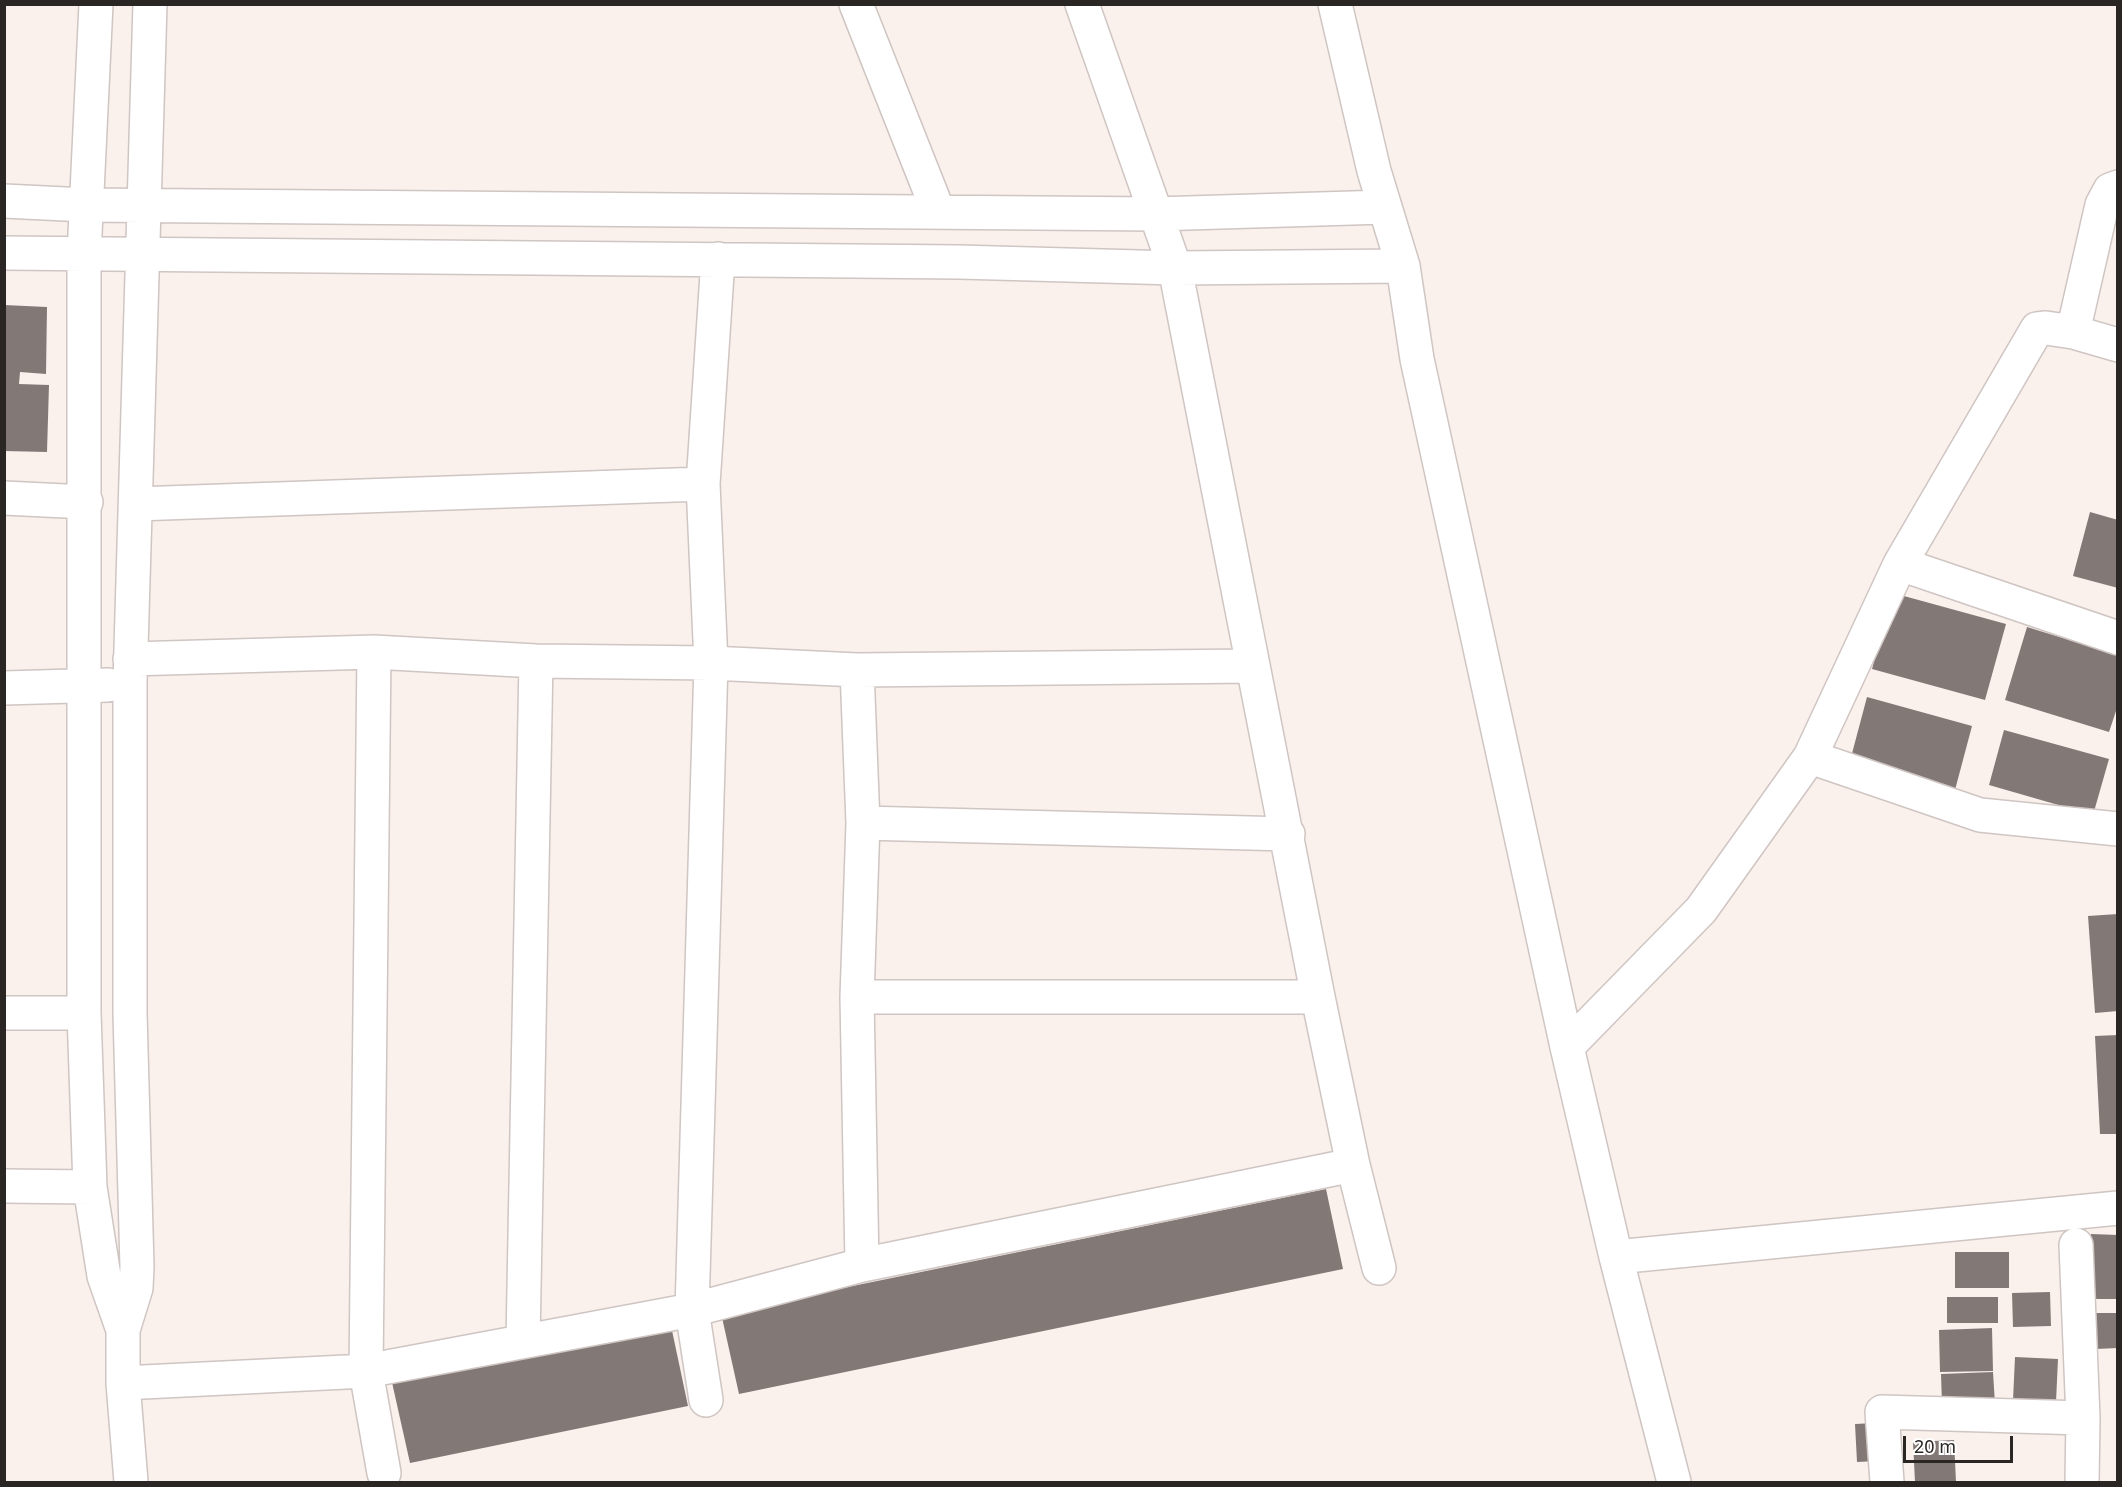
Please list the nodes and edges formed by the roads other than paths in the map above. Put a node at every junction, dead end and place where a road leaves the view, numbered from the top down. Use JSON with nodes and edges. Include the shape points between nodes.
{"nodes":[{"id":1,"x":96,"y":4,"type":"edge"},
{"id":2,"x":150,"y":4,"type":"edge"},
{"id":3,"x":856,"y":4,"type":"edge"},
{"id":4,"x":1083,"y":4,"type":"edge"},
{"id":5,"x":1335,"y":4,"type":"edge"},
{"id":6,"x":2118,"y":187,"type":"edge"},
{"id":7,"x":4,"y":201,"type":"edge"},
{"id":8,"x":145,"y":204,"type":"junction"},
{"id":9,"x":86,"y":205,"type":"junction"},
{"id":10,"x":1385,"y":207,"type":"junction"},
{"id":11,"x":938,"y":211,"type":"junction"},
{"id":12,"x":1155,"y":214,"type":"junction"},
{"id":13,"x":4,"y":253,"type":"edge"},
{"id":14,"x":144,"y":253,"type":"junction"},
{"id":15,"x":84,"y":255,"type":"junction"},
{"id":16,"x":718,"y":259,"type":"junction"},
{"id":17,"x":1403,"y":266,"type":"junction"},
{"id":18,"x":1175,"y":268,"type":"junction"},
{"id":19,"x":2073,"y":332,"type":"junction"},
{"id":20,"x":2118,"y":345,"type":"edge"},
{"id":21,"x":703,"y":484,"type":"junction"},
{"id":22,"x":4,"y":498,"type":"edge"},
{"id":23,"x":86,"y":502,"type":"junction"},
{"id":24,"x":136,"y":504,"type":"junction"},
{"id":25,"x":1900,"y":564,"type":"junction"},
{"id":26,"x":2118,"y":638,"type":"edge"},
{"id":27,"x":374,"y":652,"type":"junction"},
{"id":28,"x":536,"y":661,"type":"junction"},
{"id":29,"x":711,"y":663,"type":"junction"},
{"id":30,"x":1252,"y":666,"type":"junction"},
{"id":31,"x":857,"y":670,"type":"junction"},
{"id":32,"x":130,"y":671,"type":"junction"},
{"id":33,"x":85,"y":687,"type":"junction"},
{"id":34,"x":4,"y":688,"type":"edge"},
{"id":35,"x":1810,"y":757,"type":"junction"},
{"id":36,"x":862,"y":823,"type":"junction"},
{"id":37,"x":2118,"y":829,"type":"edge"},
{"id":38,"x":1288,"y":834,"type":"junction"},
{"id":39,"x":857,"y":997,"type":"junction"},
{"id":40,"x":1318,"y":997,"type":"junction"},
{"id":41,"x":4,"y":1013,"type":"edge"},
{"id":42,"x":84,"y":1013,"type":"junction"},
{"id":43,"x":1567,"y":1047,"type":"junction"},
{"id":44,"x":1353,"y":1165,"type":"junction"},
{"id":45,"x":4,"y":1186,"type":"edge"},
{"id":46,"x":90,"y":1187,"type":"junction"},
{"id":47,"x":2118,"y":1208,"type":"edge"},
{"id":48,"x":2076,"y":1245,"type":"dead end"},
{"id":49,"x":1616,"y":1257,"type":"junction"},
{"id":50,"x":862,"y":1265,"type":"junction"},
{"id":51,"x":1379,"y":1268,"type":"dead end"},
{"id":52,"x":692,"y":1310,"type":"junction"},
{"id":53,"x":123,"y":1330,"type":"junction"},
{"id":54,"x":523,"y":1340,"type":"junction"},
{"id":55,"x":366,"y":1371,"type":"junction"},
{"id":56,"x":123,"y":1383,"type":"junction"},
{"id":57,"x":706,"y":1400,"type":"dead end"},
{"id":58,"x":2084,"y":1418,"type":"junction"},
{"id":59,"x":384,"y":1473,"type":"dead end"},
{"id":60,"x":131,"y":1482,"type":"edge"},
{"id":61,"x":1674,"y":1482,"type":"edge"},
{"id":62,"x":1887,"y":1482,"type":"edge"},
{"id":63,"x":2082,"y":1482,"type":"edge"}],
"edges":[{"from":1,"to":9,"type":"street"},
{"from":2,"to":8,"type":"street"},
{"from":3,"to":11,"type":"street"},
{"from":4,"to":12,"type":"street"},
{"from":5,"to":10,"type":"street"},
{"from":6,"to":19,"type":"street","via":[[2110,190],[2102,205]]},
{"from":7,"to":9,"type":"street"},
{"from":8,"to":9,"type":"street"},
{"from":8,"to":11,"type":"street"},
{"from":8,"to":14,"type":"street"},
{"from":9,"to":15,"type":"street"},
{"from":10,"to":12,"type":"street"},
{"from":10,"to":17,"type":"street"},
{"from":11,"to":12,"type":"street"},
{"from":12,"to":18,"type":"street"},
{"from":13,"to":15,"type":"street"},
{"from":14,"to":15,"type":"street"},
{"from":14,"to":16,"type":"street"},
{"from":14,"to":24,"type":"street"},
{"from":15,"to":23,"type":"street"},
{"from":16,"to":18,"type":"street"},
{"from":16,"to":21,"type":"street"},
{"from":17,"to":18,"type":"street"},
{"from":17,"to":43,"type":"street","via":[[1417,359]]},
{"from":18,"to":30,"type":"street"},
{"from":19,"to":20,"type":"street"},
{"from":19,"to":25,"type":"street","via":[[2046,328],[2037,329],[2032,335]]},
{"from":21,"to":24,"type":"street"},
{"from":21,"to":29,"type":"street"},
{"from":22,"to":23,"type":"street"},
{"from":23,"to":33,"type":"street"},
{"from":24,"to":32,"type":"street"},
{"from":25,"to":26,"type":"street"},
{"from":25,"to":35,"type":"street"},
{"from":27,"to":28,"type":"street"},
{"from":27,"to":32,"type":"street"},
{"from":27,"to":55,"type":"street"},
{"from":28,"to":29,"type":"street"},
{"from":28,"to":54,"type":"street"},
{"from":29,"to":31,"type":"street"},
{"from":29,"to":52,"type":"street"},
{"from":30,"to":31,"type":"street"},
{"from":30,"to":38,"type":"street"},
{"from":31,"to":36,"type":"street"},
{"from":32,"to":33,"type":"street"},
{"from":32,"to":53,"type":"street","via":[[130,1025],[137,1267],[136,1288]]},
{"from":33,"to":34,"type":"street"},
{"from":33,"to":42,"type":"street"},
{"from":35,"to":37,"type":"street","via":[[1980,815]]},
{"from":35,"to":43,"type":"street","via":[[1701,910]]},
{"from":36,"to":38,"type":"street"},
{"from":36,"to":39,"type":"street"},
{"from":38,"to":40,"type":"street"},
{"from":39,"to":40,"type":"street"},
{"from":39,"to":50,"type":"street"},
{"from":40,"to":44,"type":"street"},
{"from":41,"to":42,"type":"street"},
{"from":42,"to":46,"type":"street"},
{"from":43,"to":49,"type":"street"},
{"from":44,"to":50,"type":"street"},
{"from":44,"to":51,"type":"street"},
{"from":45,"to":46,"type":"street"},
{"from":46,"to":53,"type":"street","via":[[104,1276]]},
{"from":47,"to":49,"type":"street"},
{"from":48,"to":58,"type":"street"},
{"from":49,"to":61,"type":"street"},
{"from":50,"to":52,"type":"street"},
{"from":52,"to":54,"type":"street"},
{"from":52,"to":57,"type":"street"},
{"from":53,"to":56,"type":"street"},
{"from":54,"to":55,"type":"street"},
{"from":55,"to":56,"type":"street"},
{"from":55,"to":59,"type":"street"},
{"from":56,"to":60,"type":"street"},
{"from":58,"to":62,"type":"street","via":[[1882,1412]]},
{"from":58,"to":63,"type":"street"}]}
